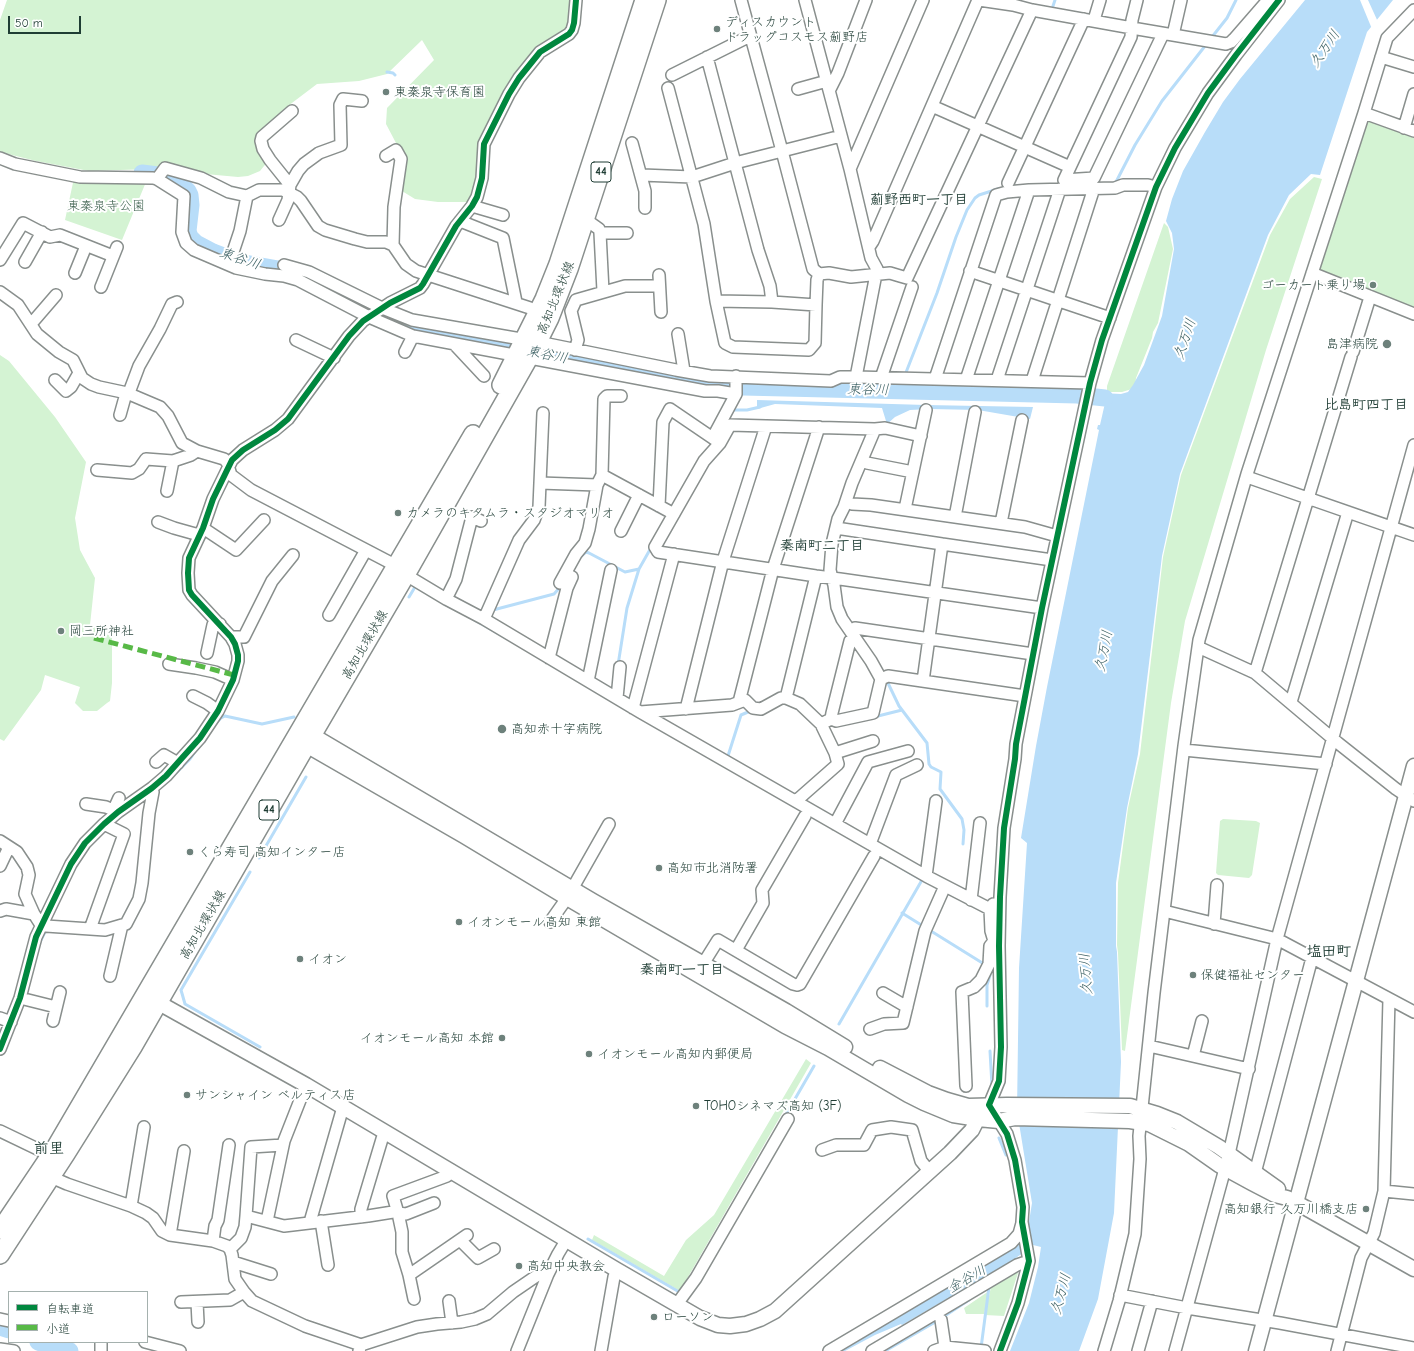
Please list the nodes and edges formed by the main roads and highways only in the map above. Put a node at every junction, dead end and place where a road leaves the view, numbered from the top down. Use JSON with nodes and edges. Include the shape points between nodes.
{"nodes":[{"id":1,"x":644,"y":0,"type":"edge"},
{"id":2,"x":657,"y":0,"type":"edge"},
{"id":3,"x":531,"y":341,"type":"junction"},
{"id":4,"x":152,"y":999,"type":"junction"},
{"id":5,"x":0,"y":1230,"type":"edge"},
{"id":6,"x":0,"y":1255,"type":"edge"}],
"edges":[{"from":1,"to":3,"type":"main road","name":"高知北環状線","number":"44"},
{"from":2,"to":3,"type":"main road","name":"高知北環状線","number":"44","via":[[569,269],[550,318]]},
{"from":3,"to":4,"type":"main road","name":"高知北環状線","number":"44","via":[[504,380],[401,571]]},
{"from":4,"to":5,"type":"main road","name":"高知北環状線","number":"44"},
{"from":4,"to":6,"type":"main road","name":"高知北環状線","number":"44","via":[[133,1047]]}]}
